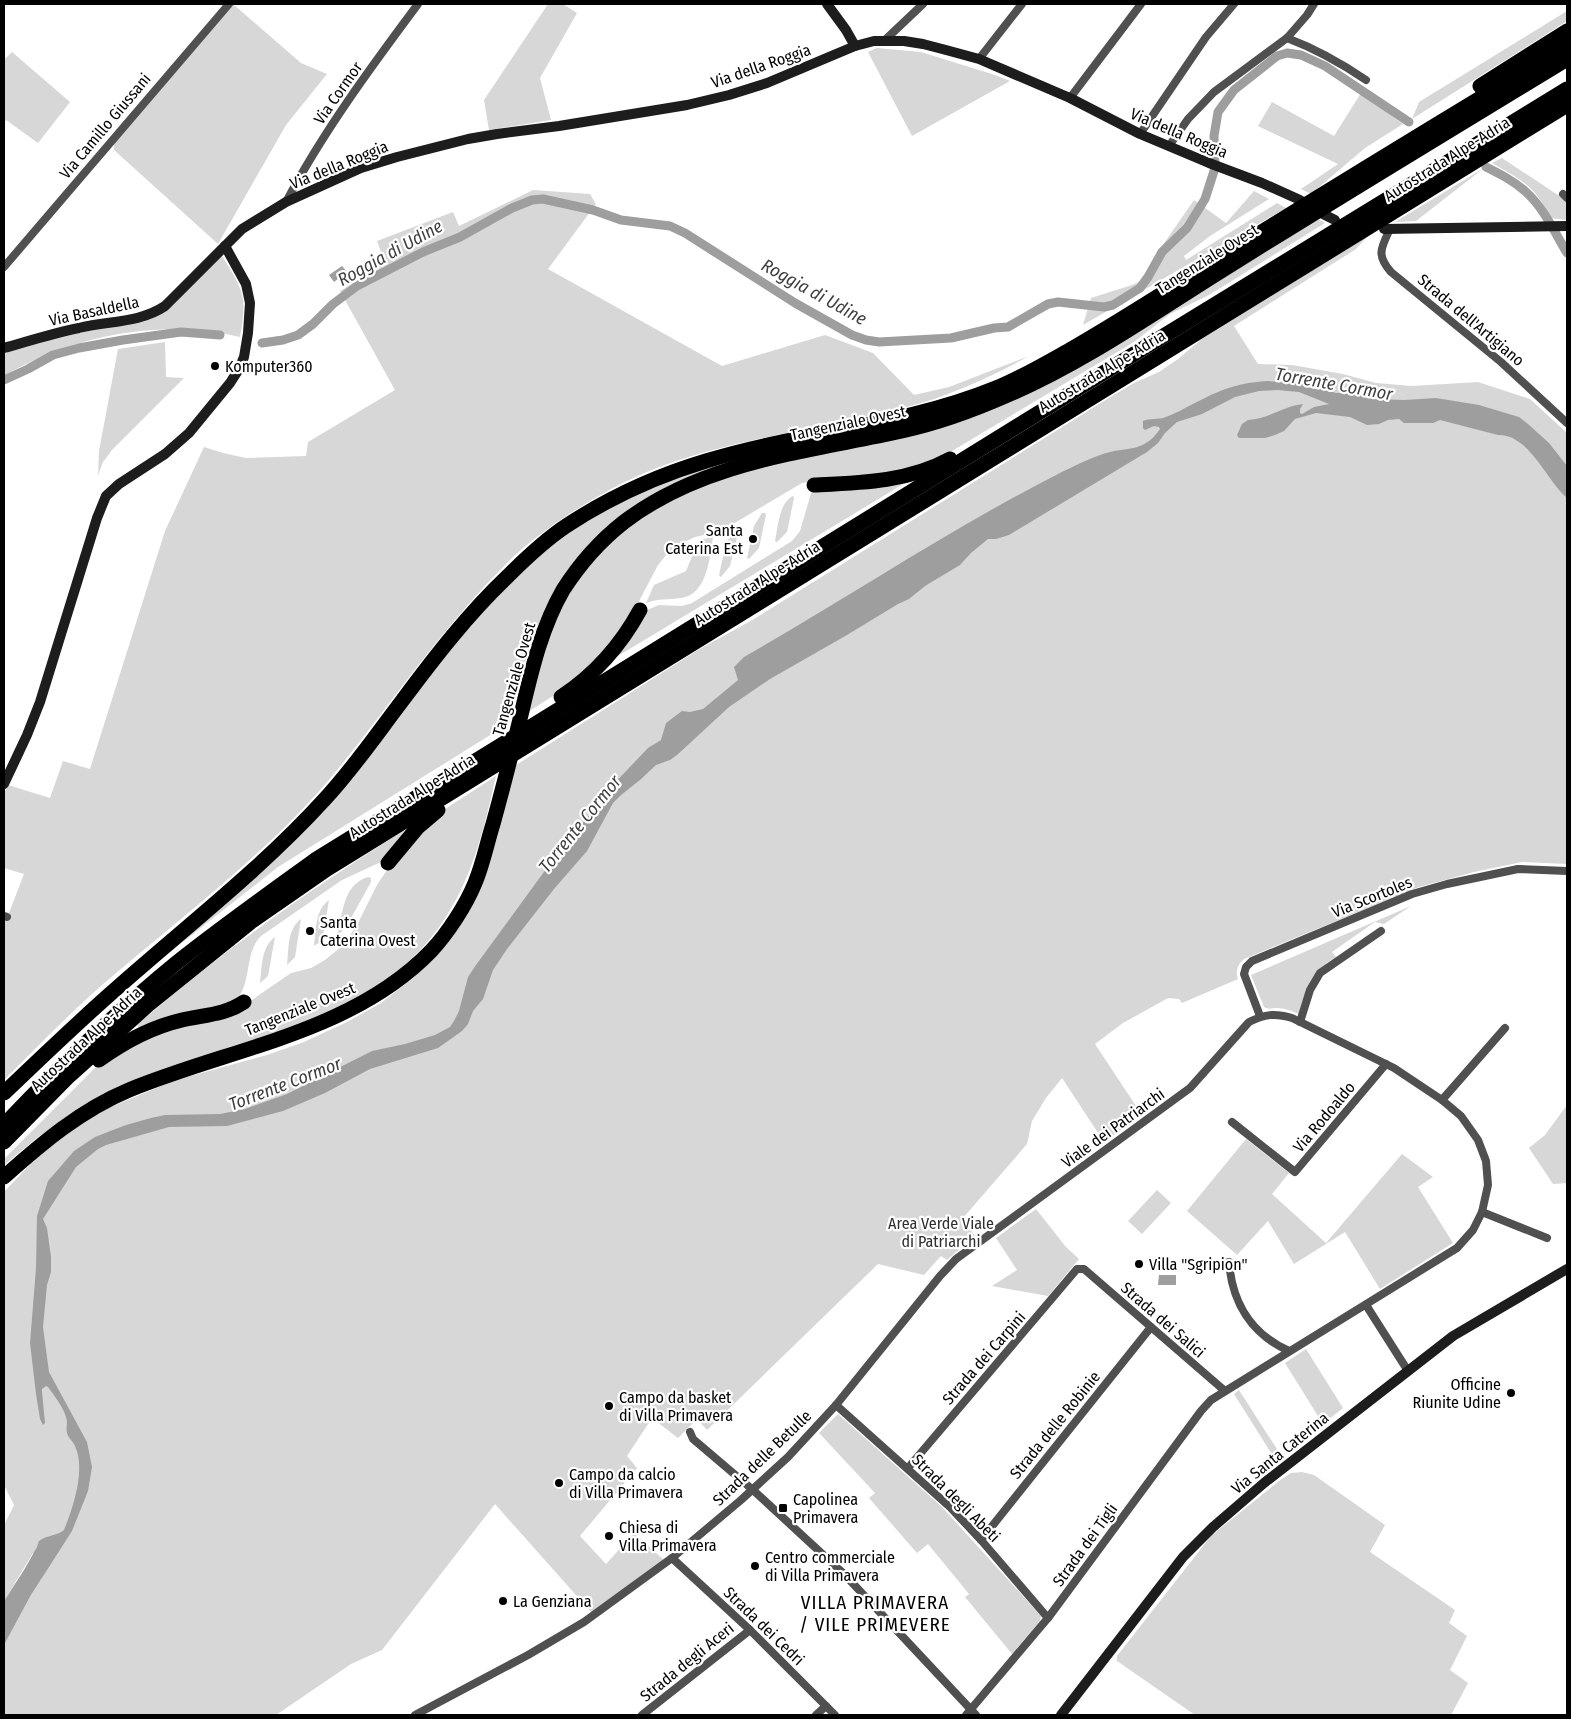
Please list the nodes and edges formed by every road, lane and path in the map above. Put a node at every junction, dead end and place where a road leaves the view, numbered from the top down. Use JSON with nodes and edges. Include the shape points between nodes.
{"nodes":[{"id":1,"x":229,"y":4,"type":"edge"},
{"id":2,"x":418,"y":4,"type":"edge"},
{"id":3,"x":827,"y":4,"type":"edge"},
{"id":4,"x":923,"y":4,"type":"edge"},
{"id":5,"x":1022,"y":4,"type":"edge"},
{"id":6,"x":1141,"y":4,"type":"edge"},
{"id":7,"x":1234,"y":4,"type":"edge"},
{"id":8,"x":1314,"y":4,"type":"edge"},
{"id":9,"x":1567,"y":31,"type":"edge"},
{"id":10,"x":1287,"y":38,"type":"junction"},
{"id":11,"x":885,"y":40,"type":"junction"},
{"id":12,"x":855,"y":46,"type":"junction"},
{"id":13,"x":1567,"y":46,"type":"edge"},
{"id":14,"x":1567,"y":59,"type":"edge"},
{"id":15,"x":979,"y":60,"type":"junction"},
{"id":16,"x":1366,"y":80,"type":"dead end"},
{"id":17,"x":1567,"y":89,"type":"edge"},
{"id":18,"x":1070,"y":98,"type":"junction"},
{"id":19,"x":1567,"y":105,"type":"edge"},
{"id":20,"x":1441,"y":128,"type":"junction"},
{"id":21,"x":1140,"y":134,"type":"junction"},
{"id":22,"x":1170,"y":146,"type":"junction"},
{"id":23,"x":1331,"y":189,"type":"junction"},
{"id":24,"x":1300,"y":200,"type":"dead end"},
{"id":25,"x":286,"y":202,"type":"junction"},
{"id":26,"x":1323,"y":214,"type":"dead end"},
{"id":27,"x":1334,"y":220,"type":"dead end"},
{"id":28,"x":1567,"y":226,"type":"edge"},
{"id":29,"x":1387,"y":229,"type":"joint"},
{"id":30,"x":225,"y":246,"type":"junction"},
{"id":31,"x":4,"y":267,"type":"edge"},
{"id":32,"x":4,"y":348,"type":"edge"},
{"id":33,"x":1034,"y":417,"type":"junction"},
{"id":34,"x":1567,"y":423,"type":"edge"},
{"id":35,"x":814,"y":485,"type":"dead end"},
{"id":36,"x":640,"y":610,"type":"dead end"},
{"id":37,"x":475,"y":761,"type":"junction"},
{"id":38,"x":496,"y":764,"type":"junction"},
{"id":39,"x":4,"y":784,"type":"edge"},
{"id":40,"x":388,"y":863,"type":"dead end"},
{"id":41,"x":1567,"y":871,"type":"edge"},
{"id":42,"x":1381,"y":931,"type":"dead end"},
{"id":43,"x":244,"y":1002,"type":"dead end"},
{"id":44,"x":1260,"y":1016,"type":"junction"},
{"id":45,"x":1300,"y":1022,"type":"junction"},
{"id":46,"x":1505,"y":1028,"type":"dead end"},
{"id":47,"x":1386,"y":1064,"type":"junction"},
{"id":48,"x":68,"y":1078,"type":"junction"},
{"id":49,"x":4,"y":1093,"type":"edge"},
{"id":50,"x":1442,"y":1100,"type":"junction"},
{"id":51,"x":1232,"y":1122,"type":"dead end"},
{"id":52,"x":4,"y":1125,"type":"edge"},
{"id":53,"x":4,"y":1142,"type":"edge"},
{"id":54,"x":4,"y":1177,"type":"edge"},
{"id":55,"x":1482,"y":1212,"type":"junction"},
{"id":56,"x":1547,"y":1238,"type":"dead end"},
{"id":57,"x":1229,"y":1262,"type":"dead end"},
{"id":58,"x":1084,"y":1269,"type":"joint"},
{"id":59,"x":1567,"y":1269,"type":"edge"},
{"id":60,"x":940,"y":1276,"type":"joint"},
{"id":61,"x":1366,"y":1305,"type":"junction"},
{"id":62,"x":1151,"y":1327,"type":"junction"},
{"id":63,"x":1289,"y":1351,"type":"junction"},
{"id":64,"x":1408,"y":1371,"type":"junction"},
{"id":65,"x":1225,"y":1391,"type":"junction"},
{"id":66,"x":836,"y":1405,"type":"junction"},
{"id":67,"x":690,"y":1432,"type":"dead end"},
{"id":68,"x":908,"y":1468,"type":"junction"},
{"id":69,"x":753,"y":1490,"type":"junction"},
{"id":70,"x":981,"y":1540,"type":"junction"},
{"id":71,"x":672,"y":1558,"type":"junction"},
{"id":72,"x":1048,"y":1618,"type":"junction"},
{"id":73,"x":750,"y":1630,"type":"junction"},
{"id":74,"x":826,"y":1706,"type":"junction"},
{"id":75,"x":971,"y":1714,"type":"edge"},
{"id":76,"x":415,"y":1715,"type":"edge"},
{"id":77,"x":642,"y":1715,"type":"edge"},
{"id":78,"x":816,"y":1715,"type":"edge"},
{"id":79,"x":835,"y":1715,"type":"edge"},
{"id":80,"x":1062,"y":1715,"type":"edge"}],
"edges":[{"from":1,"to":31,"type":"street","name":"Via Camillo Giussani"},
{"from":2,"to":25,"type":"street","name":"Via Cormor","via":[[322,141]]},
{"from":3,"to":12,"type":"street"},
{"from":4,"to":11,"type":"street"},
{"from":5,"to":15,"type":"street"},
{"from":6,"to":18,"type":"street"},
{"from":7,"to":21,"type":"street","via":[[1206,37]]},
{"from":8,"to":10,"type":"street"},
{"from":9,"to":23,"type":"highway","via":[[1452,104]]},
{"from":10,"to":16,"type":"street","via":[[1339,62]]},
{"from":10,"to":22,"type":"street","via":[[1214,92],[1188,119]]},
{"from":11,"to":12,"type":"street","name":"Via della Roggia"},
{"from":11,"to":15,"type":"street","name":"Via della Roggia","via":[[923,44]]},
{"from":12,"to":25,"type":"street","name":"Via della Roggia","via":[[767,83],[729,95],[687,105],[487,135],[397,157],[361,168]]},
{"from":13,"to":20,"type":"highway"},
{"from":14,"to":20,"type":"highway"},
{"from":15,"to":18,"type":"street","name":"Via della Roggia"},
{"from":17,"to":33,"type":"highway","name":"Autostrada Alpe-Adria"},
{"from":18,"to":21,"type":"street","name":"Via della Roggia"},
{"from":19,"to":38,"type":"highway","name":"Autostrada Alpe-Adria"},
{"from":20,"to":23,"type":"highway","name":"Tangenziale Ovest"},
{"from":20,"to":54,"type":"highway","name":"Tangenziale Ovest","via":[[1098,348],[1012,394],[963,414],[904,430],[758,460],[710,476],[657,500],[624,522],[581,566],[563,591],[546,627],[475,883],[461,910],[432,949],[396,982],[347,1012],[268,1043],[187,1068],[124,1092],[91,1109],[39,1146]]},
{"from":21,"to":22,"type":"street","name":"Via della Roggia"},
{"from":22,"to":24,"type":"street","name":"Via della Roggia"},
{"from":23,"to":49,"type":"highway","name":"Tangenziale Ovest","via":[[1091,338],[994,389],[902,417],[709,460],[628,490],[562,529],[527,557],[470,615],[350,770],[279,848],[116,988]]},
{"from":25,"to":30,"type":"street","name":"Via della Roggia","via":[[242,229]]},
{"from":26,"to":27,"type":"street"},
{"from":28,"to":29,"type":"street"},
{"from":29,"to":34,"type":"street","name":"Strada dell'Artigiano","via":[[1381,253],[1391,272],[1501,362]]},
{"from":30,"to":32,"type":"street","name":"Via Basaldella","via":[[152,314],[78,328]]},
{"from":30,"to":39,"type":"street","via":[[246,284],[250,303],[244,357],[230,383],[190,433],[106,496],[40,702]]},
{"from":33,"to":35,"type":"highway","via":[[1002,428],[922,471],[870,482]]},
{"from":33,"to":37,"type":"highway","name":"Autostrada Alpe-Adria"},
{"from":36,"to":37,"type":"highway","via":[[616,647],[587,678],[499,737]]},
{"from":37,"to":52,"type":"highway","name":"Autostrada Alpe-Adria","via":[[315,860],[234,918],[101,1029]]},
{"from":38,"to":40,"type":"highway","via":[[482,783],[428,816]]},
{"from":38,"to":48,"type":"highway","name":"Autostrada Alpe-Adria","via":[[327,869],[252,921],[148,1005]]},
{"from":41,"to":44,"type":"street","name":"Via Scortoles","via":[[1518,869],[1447,884],[1412,894],[1252,961],[1244,974]]},
{"from":42,"to":45,"type":"street","via":[[1320,973],[1310,990]]},
{"from":43,"to":48,"type":"highway","via":[[226,1011],[153,1030],[114,1049]]},
{"from":44,"to":45,"type":"street","via":[[1278,1014]]},
{"from":44,"to":60,"type":"street","name":"Viale dei Patriarchi","via":[[1249,1022],[1190,1088],[956,1259]]},
{"from":45,"to":47,"type":"street"},
{"from":46,"to":50,"type":"street"},
{"from":47,"to":50,"type":"street"},
{"from":47,"to":51,"type":"street","name":"Via Rodoaldo","via":[[1295,1172]]},
{"from":48,"to":53,"type":"highway","name":"Autostrada Alpe-Adria"},
{"from":50,"to":55,"type":"street","via":[[1462,1116],[1478,1140],[1486,1161],[1488,1185]]},
{"from":55,"to":56,"type":"street"},
{"from":55,"to":61,"type":"street","via":[[1473,1230],[1457,1248]]},
{"from":57,"to":63,"type":"street","via":[[1237,1301],[1254,1327]]},
{"from":58,"to":62,"type":"street","name":"Strada dei Salici"},
{"from":58,"to":68,"type":"street","name":"Strada dei Carpini","via":[[1077,1269]]},
{"from":59,"to":64,"type":"street","name":"Via Santa Caterina","via":[[1453,1336]]},
{"from":60,"to":66,"type":"street","name":"Strada delle Betulle"},
{"from":61,"to":63,"type":"street"},
{"from":61,"to":64,"type":"street"},
{"from":62,"to":65,"type":"street","name":"Strada dei Salici"},
{"from":62,"to":70,"type":"street","name":"Strada delle Robinie"},
{"from":63,"to":65,"type":"street"},
{"from":64,"to":80,"type":"street","name":"Via Santa Caterina","via":[[1213,1527],[1184,1558]]},
{"from":65,"to":72,"type":"street","name":"Strada dei Tigli","via":[[1201,1411]]},
{"from":66,"to":68,"type":"street","name":"Strada degli Abeti"},
{"from":66,"to":69,"type":"street","name":"Strada delle Betulle"},
{"from":67,"to":69,"type":"street"},
{"from":68,"to":70,"type":"street","name":"Strada degli Abeti"},
{"from":69,"to":71,"type":"street","name":"Strada delle Betulle"},
{"from":69,"to":75,"type":"street","via":[[844,1574]]},
{"from":70,"to":72,"type":"street","name":"Strada degli Abeti"},
{"from":71,"to":73,"type":"street","name":"Strada dei Cedri"},
{"from":71,"to":76,"type":"street","name":"Strada delle Betulle","via":[[584,1622]]},
{"from":72,"to":75,"type":"street","name":"Strada dei Tigli"},
{"from":73,"to":74,"type":"street","name":"Strada dei Cedri"},
{"from":73,"to":77,"type":"street","name":"Strada degli Aceri"},
{"from":74,"to":78,"type":"street"},
{"from":74,"to":79,"type":"street","name":"Strada dei Cedri"}]}
